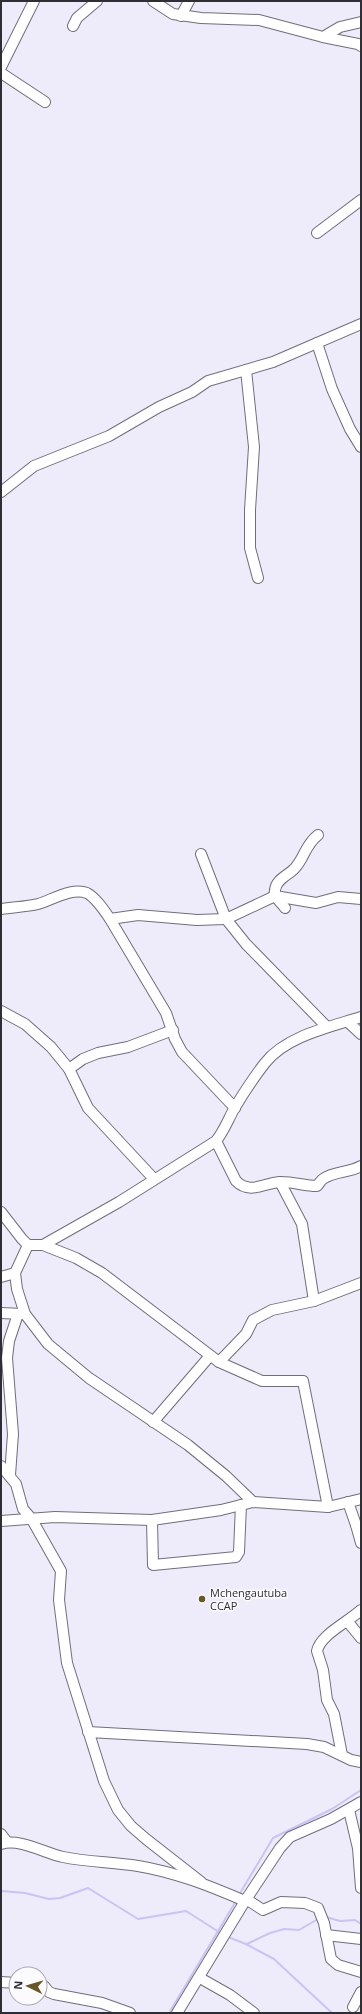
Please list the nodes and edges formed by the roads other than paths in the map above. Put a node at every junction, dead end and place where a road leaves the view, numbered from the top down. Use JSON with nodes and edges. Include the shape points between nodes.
{"nodes":[{"id":1,"x":34,"y":1,"type":"edge"},
{"id":2,"x":97,"y":1,"type":"edge"},
{"id":3,"x":153,"y":1,"type":"edge"},
{"id":4,"x":189,"y":1,"type":"edge"},
{"id":5,"x":181,"y":16,"type":"junction"},
{"id":6,"x":361,"y":22,"type":"edge"},
{"id":7,"x":73,"y":26,"type":"dead end"},
{"id":8,"x":324,"y":37,"type":"junction"},
{"id":9,"x":361,"y":46,"type":"edge"},
{"id":10,"x":1,"y":67,"type":"edge"},
{"id":11,"x":1,"y":73,"type":"edge"},
{"id":12,"x":45,"y":102,"type":"dead end"},
{"id":13,"x":361,"y":200,"type":"edge"},
{"id":14,"x":317,"y":233,"type":"dead end"},
{"id":15,"x":361,"y":324,"type":"edge"},
{"id":16,"x":317,"y":343,"type":"junction"},
{"id":17,"x":246,"y":370,"type":"junction"},
{"id":18,"x":361,"y":447,"type":"edge"},
{"id":19,"x":1,"y":492,"type":"edge"},
{"id":20,"x":258,"y":578,"type":"dead end"},
{"id":21,"x":318,"y":835,"type":"dead end"},
{"id":22,"x":201,"y":854,"type":"dead end"},
{"id":23,"x":275,"y":896,"type":"junction"},
{"id":24,"x":361,"y":899,"type":"edge"},
{"id":25,"x":285,"y":908,"type":"dead end"},
{"id":26,"x":1,"y":909,"type":"edge"},
{"id":27,"x":110,"y":919,"type":"junction"},
{"id":28,"x":226,"y":919,"type":"junction"},
{"id":29,"x":1,"y":1011,"type":"edge"},
{"id":30,"x":361,"y":1018,"type":"edge"},
{"id":31,"x":348,"y":1022,"type":"junction"},
{"id":32,"x":327,"y":1026,"type":"junction"},
{"id":33,"x":173,"y":1030,"type":"junction"},
{"id":34,"x":361,"y":1034,"type":"edge"},
{"id":35,"x":69,"y":1069,"type":"junction"},
{"id":36,"x":235,"y":1108,"type":"junction"},
{"id":37,"x":216,"y":1141,"type":"junction"},
{"id":38,"x":361,"y":1166,"type":"edge"},
{"id":39,"x":154,"y":1179,"type":"junction"},
{"id":40,"x":280,"y":1182,"type":"junction"},
{"id":41,"x":1,"y":1212,"type":"edge"},
{"id":42,"x":43,"y":1244,"type":"junction"},
{"id":43,"x":28,"y":1245,"type":"junction"},
{"id":44,"x":15,"y":1273,"type":"junction"},
{"id":45,"x":1,"y":1277,"type":"edge"},
{"id":46,"x":361,"y":1282,"type":"edge"},
{"id":47,"x":314,"y":1301,"type":"junction"},
{"id":48,"x":1,"y":1313,"type":"edge"},
{"id":49,"x":21,"y":1314,"type":"junction"},
{"id":50,"x":209,"y":1357,"type":"junction"},
{"id":51,"x":219,"y":1362,"type":"junction"},
{"id":52,"x":153,"y":1422,"type":"junction"},
{"id":53,"x":1,"y":1466,"type":"edge"},
{"id":54,"x":10,"y":1475,"type":"junction"},
{"id":55,"x":361,"y":1499,"type":"edge"},
{"id":56,"x":253,"y":1502,"type":"junction"},
{"id":57,"x":348,"y":1502,"type":"junction"},
{"id":58,"x":241,"y":1505,"type":"junction"},
{"id":59,"x":328,"y":1507,"type":"junction"},
{"id":60,"x":31,"y":1518,"type":"junction"},
{"id":61,"x":152,"y":1520,"type":"junction"},
{"id":62,"x":1,"y":1521,"type":"edge"},
{"id":63,"x":358,"y":1527,"type":"edge"},
{"id":64,"x":361,"y":1543,"type":"edge"},
{"id":65,"x":361,"y":1610,"type":"edge"},
{"id":66,"x":348,"y":1622,"type":"junction"},
{"id":67,"x":361,"y":1638,"type":"edge"},
{"id":68,"x":88,"y":1732,"type":"junction"},
{"id":69,"x":342,"y":1754,"type":"junction"},
{"id":70,"x":361,"y":1762,"type":"edge"},
{"id":71,"x":361,"y":1802,"type":"edge"},
{"id":72,"x":349,"y":1810,"type":"junction"},
{"id":73,"x":3,"y":1840,"type":"edge"},
{"id":74,"x":201,"y":1882,"type":"junction"},
{"id":75,"x":361,"y":1888,"type":"edge"},
{"id":76,"x":245,"y":1900,"type":"junction"},
{"id":77,"x":326,"y":1935,"type":"junction"},
{"id":78,"x":361,"y":1939,"type":"edge"},
{"id":79,"x":361,"y":1972,"type":"edge"},
{"id":80,"x":200,"y":1978,"type":"junction"},
{"id":81,"x":48,"y":1991,"type":"edge"},
{"id":82,"x":361,"y":1992,"type":"edge"},
{"id":83,"x":353,"y":2007,"type":"dead end"},
{"id":84,"x":130,"y":2013,"type":"edge"},
{"id":85,"x":178,"y":2013,"type":"edge"},
{"id":86,"x":254,"y":2013,"type":"edge"}],
"edges":[{"from":1,"to":10,"type":"street"},
{"from":2,"to":7,"type":"street","via":[[77,18]]},
{"from":3,"to":5,"type":"street","via":[[168,13]]},
{"from":4,"to":5,"type":"street"},
{"from":5,"to":8,"type":"street","via":[[259,20]]},
{"from":6,"to":8,"type":"street","via":[[340,27]]},
{"from":8,"to":9,"type":"street"},
{"from":11,"to":12,"type":"street"},
{"from":13,"to":14,"type":"street"},
{"from":15,"to":16,"type":"street"},
{"from":16,"to":17,"type":"street","via":[[273,362]]},
{"from":16,"to":18,"type":"street","via":[[332,389]]},
{"from":17,"to":19,"type":"street","via":[[208,380],[192,392],[159,407],[110,436],[34,466]]},
{"from":17,"to":20,"type":"street","via":[[254,447],[250,548]]},
{"from":21,"to":23,"type":"street","via":[[310,842],[296,867],[281,880],[275,890]]},
{"from":22,"to":28,"type":"street"},
{"from":23,"to":24,"type":"street","via":[[316,903],[338,897]]},
{"from":23,"to":25,"type":"street"},
{"from":23,"to":28,"type":"street"},
{"from":26,"to":27,"type":"street","via":[[38,904],[68,893],[83,892],[100,905]]},
{"from":27,"to":28,"type":"street","via":[[138,915],[197,920]]},
{"from":27,"to":33,"type":"street","via":[[166,1013]]},
{"from":28,"to":32,"type":"street","via":[[246,944]]},
{"from":29,"to":35,"type":"street","via":[[34,1030]]},
{"from":30,"to":31,"type":"street"},
{"from":31,"to":32,"type":"street"},
{"from":31,"to":34,"type":"street"},
{"from":32,"to":36,"type":"street","via":[[275,1053],[265,1062]]},
{"from":33,"to":35,"type":"street","via":[[128,1047],[98,1053]]},
{"from":33,"to":36,"type":"street","via":[[177,1043],[186,1057]]},
{"from":35,"to":39,"type":"street","via":[[88,1108]]},
{"from":36,"to":37,"type":"street"},
{"from":37,"to":39,"type":"street"},
{"from":37,"to":40,"type":"street","via":[[238,1183],[258,1188]]},
{"from":38,"to":40,"type":"street","via":[[353,1171],[333,1174],[322,1179],[317,1186]]},
{"from":39,"to":42,"type":"street","via":[[119,1202]]},
{"from":40,"to":47,"type":"street","via":[[302,1224]]},
{"from":41,"to":43,"type":"street"},
{"from":42,"to":43,"type":"street"},
{"from":42,"to":50,"type":"street","via":[[102,1273],[136,1297]]},
{"from":43,"to":44,"type":"street"},
{"from":44,"to":45,"type":"street"},
{"from":44,"to":49,"type":"street"},
{"from":46,"to":47,"type":"street"},
{"from":47,"to":51,"type":"street","via":[[272,1310],[253,1320],[246,1334]]},
{"from":48,"to":49,"type":"street"},
{"from":49,"to":52,"type":"street","via":[[61,1356]]},
{"from":49,"to":54,"type":"street","via":[[9,1341],[7,1358],[13,1427]]},
{"from":50,"to":51,"type":"street"},
{"from":50,"to":52,"type":"street"},
{"from":51,"to":59,"type":"street","via":[[262,1381],[303,1381]]},
{"from":52,"to":56,"type":"street","via":[[204,1458]]},
{"from":53,"to":54,"type":"street"},
{"from":54,"to":60,"type":"street","via":[[16,1484],[23,1508]]},
{"from":55,"to":57,"type":"street"},
{"from":56,"to":58,"type":"street"},
{"from":56,"to":59,"type":"street"},
{"from":57,"to":59,"type":"street"},
{"from":57,"to":63,"type":"street"},
{"from":58,"to":61,"type":"street"},
{"from":58,"to":61,"type":"street","via":[[239,1552],[236,1556],[153,1565]]},
{"from":60,"to":61,"type":"street"},
{"from":60,"to":62,"type":"street"},
{"from":60,"to":68,"type":"street","via":[[61,1571],[59,1600],[63,1643]]},
{"from":63,"to":64,"type":"street"},
{"from":65,"to":66,"type":"street"},
{"from":66,"to":67,"type":"street"},
{"from":66,"to":69,"type":"street","via":[[322,1639],[317,1651]]},
{"from":68,"to":69,"type":"street","via":[[307,1744]]},
{"from":68,"to":74,"type":"street","via":[[104,1781],[118,1810],[131,1826]]},
{"from":69,"to":70,"type":"street","via":[[351,1760]]},
{"from":71,"to":72,"type":"street"},
{"from":72,"to":75,"type":"street","via":[[358,1848]]},
{"from":72,"to":76,"type":"street","via":[[290,1837]]},
{"from":73,"to":74,"type":"street","via":[[62,1857],[139,1866]]},
{"from":74,"to":76,"type":"street"},
{"from":76,"to":77,"type":"street","via":[[263,1910],[280,1902],[305,1903],[313,1906],[319,1910]]},
{"from":76,"to":80,"type":"street"},
{"from":77,"to":78,"type":"street"},
{"from":77,"to":79,"type":"street","via":[[332,1961]]},
{"from":80,"to":85,"type":"street"},
{"from":80,"to":86,"type":"street","via":[[230,1995]]},
{"from":81,"to":84,"type":"street","via":[[102,2003]]},
{"from":82,"to":83,"type":"street"}]}
